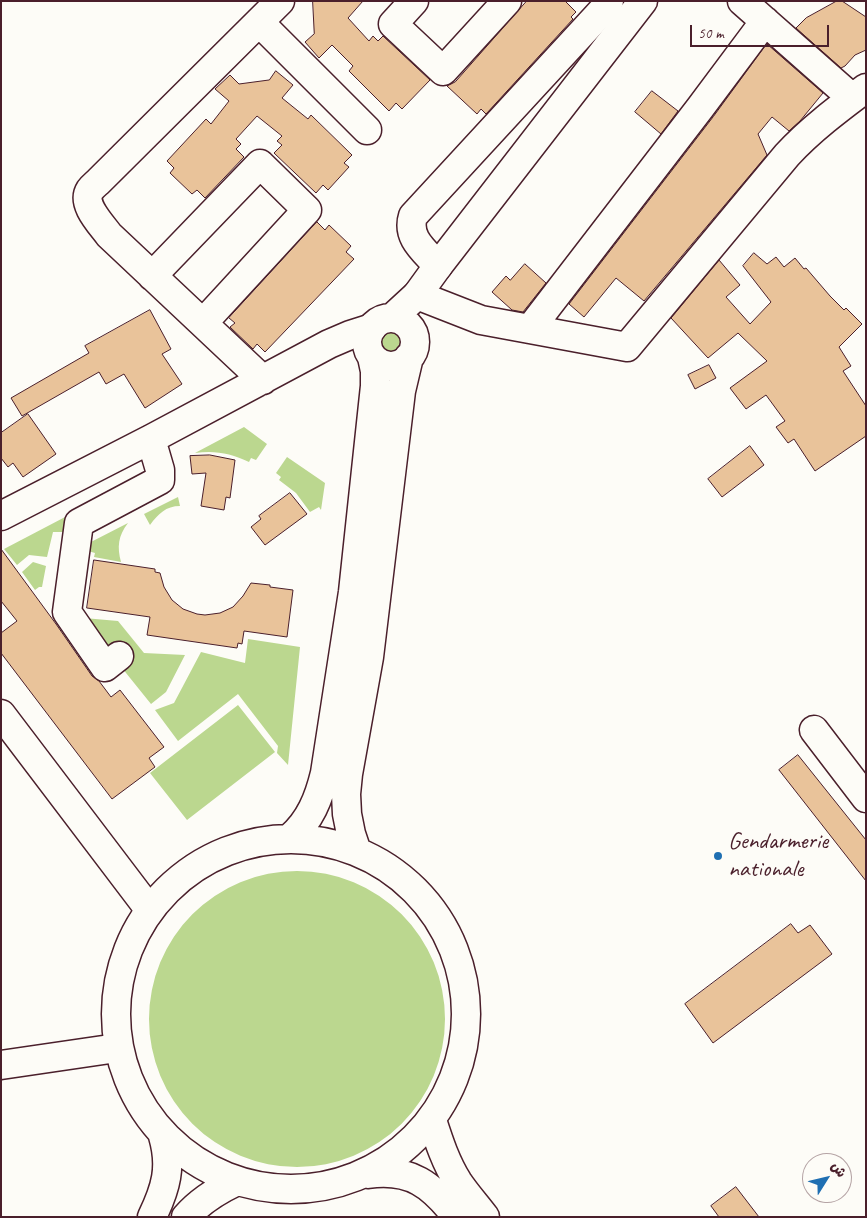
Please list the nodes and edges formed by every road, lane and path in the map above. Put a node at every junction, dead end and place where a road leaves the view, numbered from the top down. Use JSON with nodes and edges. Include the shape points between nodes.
{"nodes":[{"id":1,"x":280,"y":1,"type":"edge"},
{"id":2,"x":414,"y":1,"type":"edge"},
{"id":3,"x":507,"y":1,"type":"edge"},
{"id":4,"x":609,"y":1,"type":"edge"},
{"id":5,"x":643,"y":1,"type":"edge"},
{"id":6,"x":742,"y":1,"type":"edge"},
{"id":7,"x":765,"y":21,"type":"junction"},
{"id":8,"x":259,"y":22,"type":"junction"},
{"id":9,"x":859,"y":93,"type":"edge"},
{"id":10,"x":367,"y":130,"type":"dead end"},
{"id":11,"x":438,"y":266,"type":"junction"},
{"id":12,"x":152,"y":276,"type":"junction"},
{"id":13,"x":417,"y":295,"type":"junction"},
{"id":14,"x":203,"y":323,"type":"junction"},
{"id":15,"x":530,"y":329,"type":"junction"},
{"id":16,"x":396,"y":333,"type":"junction"},
{"id":17,"x":372,"y":357,"type":"junction"},
{"id":18,"x":263,"y":380,"type":"junction"},
{"id":19,"x":151,"y":439,"type":"junction"},
{"id":20,"x":1,"y":516,"type":"edge"},
{"id":21,"x":119,"y":656,"type":"dead end"},
{"id":22,"x":1,"y":714,"type":"edge"},
{"id":23,"x":814,"y":730,"type":"dead end"},
{"id":24,"x":866,"y":798,"type":"edge"},
{"id":25,"x":290,"y":838,"type":"junction"},
{"id":26,"x":357,"y":852,"type":"junction"},
{"id":27,"x":149,"y":909,"type":"junction"},
{"id":28,"x":117,"y":1048,"type":"junction"},
{"id":29,"x":1,"y":1065,"type":"edge"},
{"id":30,"x":432,"y":1120,"type":"junction"},
{"id":31,"x":163,"y":1136,"type":"junction"},
{"id":32,"x":368,"y":1174,"type":"junction"},
{"id":33,"x":235,"y":1182,"type":"junction"},
{"id":34,"x":152,"y":1217,"type":"edge"},
{"id":35,"x":186,"y":1217,"type":"edge"},
{"id":36,"x":457,"y":1217,"type":"edge"},
{"id":37,"x":485,"y":1217,"type":"edge"}],
"edges":[{"from":1,"to":8,"type":"street"},
{"from":2,"to":3,"type":"street","via":[[393,24],[442,71]]},
{"from":4,"to":11,"type":"street","via":[[413,216],[412,234]]},
{"from":5,"to":11,"type":"street"},
{"from":6,"to":7,"type":"street"},
{"from":7,"to":9,"type":"street"},
{"from":7,"to":15,"type":"street"},
{"from":8,"to":10,"type":"street"},
{"from":8,"to":12,"type":"street","via":[[89,191],[88,201],[95,217]]},
{"from":9,"to":15,"type":"street","via":[[787,155],[626,347]]},
{"from":11,"to":13,"type":"street"},
{"from":12,"to":14,"type":"street"},
{"from":12,"to":14,"type":"street","via":[[260,164],[307,210]]},
{"from":13,"to":15,"type":"street","via":[[481,320]]},
{"from":13,"to":16,"type":"street"},
{"from":14,"to":18,"type":"street"},
{"from":16,"to":17,"type":"street","via":[[368,335]]},
{"from":16,"to":17,"type":"street","via":[[404,362],[384,365]]},
{"from":16,"to":18,"type":"street","via":[[350,335]]},
{"from":16,"to":26,"type":"street","via":[[401,391],[369,657],[346,794],[347,814]]},
{"from":17,"to":25,"type":"street","via":[[376,371],[375,386],[353,592],[325,773],[318,798],[299,831]]},
{"from":18,"to":19,"type":"street"},
{"from":19,"to":20,"type":"street"},
{"from":19,"to":21,"type":"street","via":[[160,480],[79,523],[67,612],[105,667]]},
{"from":22,"to":27,"type":"street"},
{"from":23,"to":24,"type":"street"},
{"from":25,"to":26,"type":"street","via":[[325,842]]},
{"from":25,"to":27,"type":"street","via":[[237,846],[188,871]]},
{"from":26,"to":30,"type":"street","via":[[407,882],[427,904],[452,945],[464,982],[465,1040],[448,1095]]},
{"from":27,"to":28,"type":"street","via":[[130,941],[118,975],[114,1012]]},
{"from":28,"to":29,"type":"street"},
{"from":28,"to":31,"type":"street","via":[[134,1095]]},
{"from":30,"to":32,"type":"street","via":[[414,1141]]},
{"from":30,"to":37,"type":"street","via":[[448,1163]]},
{"from":31,"to":33,"type":"street","via":[[196,1163]]},
{"from":31,"to":34,"type":"street","via":[[168,1171],[163,1194]]},
{"from":32,"to":33,"type":"street","via":[[302,1191]]},
{"from":32,"to":36,"type":"street","via":[[393,1172],[418,1180],[439,1194]]},
{"from":33,"to":35,"type":"street","via":[[217,1190]]}]}
